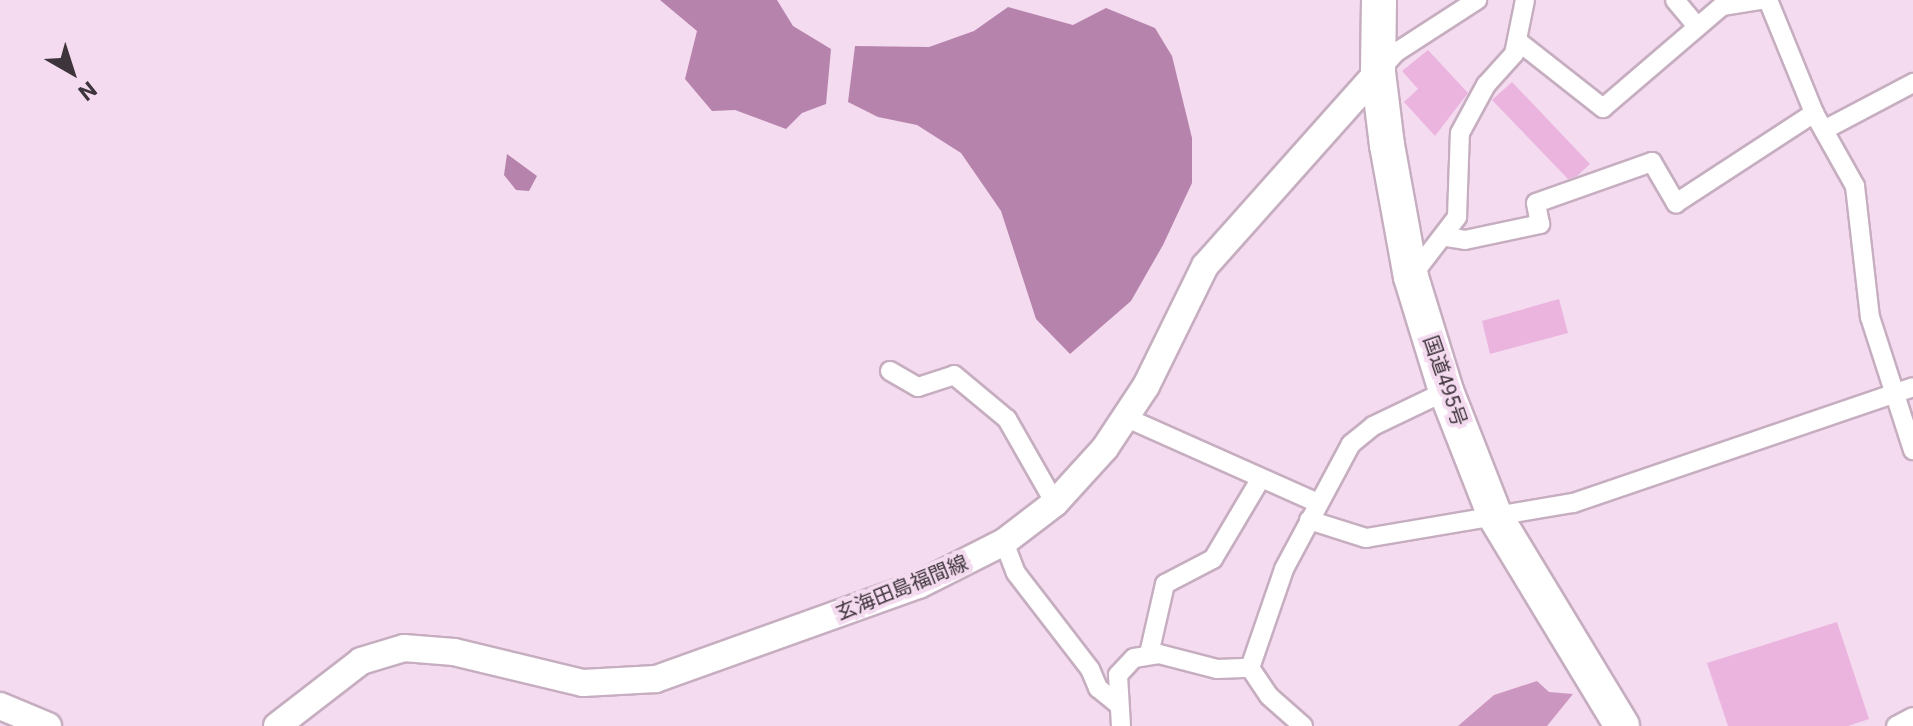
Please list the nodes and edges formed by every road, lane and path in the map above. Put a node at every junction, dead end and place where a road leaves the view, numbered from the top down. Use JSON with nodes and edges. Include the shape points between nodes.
{"nodes":[{"id":1,"x":1379,"y":0,"type":"edge"},
{"id":2,"x":1477,"y":0,"type":"edge"},
{"id":3,"x":1525,"y":0,"type":"edge"},
{"id":4,"x":1675,"y":0,"type":"edge"},
{"id":5,"x":1760,"y":0,"type":"edge"},
{"id":6,"x":1768,"y":0,"type":"edge"},
{"id":7,"x":1696,"y":25,"type":"junction"},
{"id":8,"x":1519,"y":42,"type":"junction"},
{"id":9,"x":1378,"y":72,"type":"junction"},
{"id":10,"x":1913,"y":83,"type":"edge"},
{"id":11,"x":1814,"y":113,"type":"junction"},
{"id":12,"x":1824,"y":130,"type":"junction"},
{"id":13,"x":1447,"y":237,"type":"junction"},
{"id":14,"x":1411,"y":277,"type":"junction"},
{"id":15,"x":890,"y":371,"type":"dead end"},
{"id":16,"x":1913,"y":387,"type":"edge"},
{"id":17,"x":1446,"y":391,"type":"junction"},
{"id":18,"x":1894,"y":394,"type":"junction"},
{"id":19,"x":1127,"y":418,"type":"junction"},
{"id":20,"x":1913,"y":450,"type":"edge"},
{"id":21,"x":1261,"y":478,"type":"junction"},
{"id":22,"x":1055,"y":503,"type":"junction"},
{"id":23,"x":1314,"y":511,"type":"junction"},
{"id":24,"x":1495,"y":516,"type":"junction"},
{"id":25,"x":1004,"y":542,"type":"junction"},
{"id":26,"x":1149,"y":654,"type":"junction"},
{"id":27,"x":1250,"y":668,"type":"junction"},
{"id":28,"x":1119,"y":705,"type":"junction"},
{"id":29,"x":0,"y":706,"type":"edge"},
{"id":30,"x":1913,"y":717,"type":"edge"},
{"id":31,"x":48,"y":726,"type":"edge"},
{"id":32,"x":277,"y":726,"type":"edge"},
{"id":33,"x":1121,"y":726,"type":"edge"},
{"id":34,"x":1303,"y":726,"type":"edge"},
{"id":35,"x":1622,"y":726,"type":"edge"},
{"id":36,"x":1896,"y":726,"type":"edge"}],
"edges":[{"from":1,"to":9,"type":"highway","name":"国道495号"},
{"from":2,"to":9,"type":"street","via":[[1395,53]]},
{"from":3,"to":8,"type":"street"},
{"from":4,"to":7,"type":"street"},
{"from":5,"to":7,"type":"street","via":[[1722,6]]},
{"from":6,"to":11,"type":"street"},
{"from":7,"to":8,"type":"street","via":[[1603,108]]},
{"from":8,"to":13,"type":"street","via":[[1464,123],[1460,201]]},
{"from":9,"to":14,"type":"highway","name":"国道495号"},
{"from":9,"to":19,"type":"main road","name":"玄海田島福間線","via":[[1205,266]]},
{"from":10,"to":12,"type":"street","via":[[1871,100]]},
{"from":11,"to":12,"type":"street"},
{"from":11,"to":13,"type":"street","via":[[1676,203],[1652,162],[1536,203],[1540,224],[1465,240]]},
{"from":12,"to":18,"type":"street","via":[[1858,197],[1870,317]]},
{"from":13,"to":14,"type":"street"},
{"from":14,"to":17,"type":"highway","name":"国道495号"},
{"from":15,"to":22,"type":"street","via":[[918,387],[954,375],[1007,419]]},
{"from":16,"to":18,"type":"street"},
{"from":17,"to":23,"type":"street","via":[[1373,426],[1351,444]]},
{"from":17,"to":24,"type":"highway","name":"国道495号"},
{"from":18,"to":20,"type":"street"},
{"from":18,"to":24,"type":"street","via":[[1573,503]]},
{"from":19,"to":21,"type":"street"},
{"from":19,"to":22,"type":"main road","name":"玄海田島福間線"},
{"from":21,"to":23,"type":"street"},
{"from":21,"to":26,"type":"street","via":[[1213,559],[1165,584]]},
{"from":22,"to":25,"type":"main road","name":"玄海田島福間線"},
{"from":23,"to":24,"type":"street","via":[[1366,538]]},
{"from":23,"to":27,"type":"street","via":[[1284,569]]},
{"from":24,"to":35,"type":"highway","name":"国道495号"},
{"from":25,"to":28,"type":"street","via":[[1016,573],[1090,669],[1098,688]]},
{"from":25,"to":32,"type":"main road","name":"玄海田島福間線","via":[[919,585],[656,679],[583,683],[454,652],[404,648],[361,661]]},
{"from":26,"to":27,"type":"street","via":[[1217,669]]},
{"from":26,"to":28,"type":"street","via":[[1122,665]]},
{"from":27,"to":34,"type":"street","via":[[1269,696]]},
{"from":28,"to":33,"type":"street"},
{"from":29,"to":31,"type":"main road"},
{"from":30,"to":36,"type":"street"}]}
